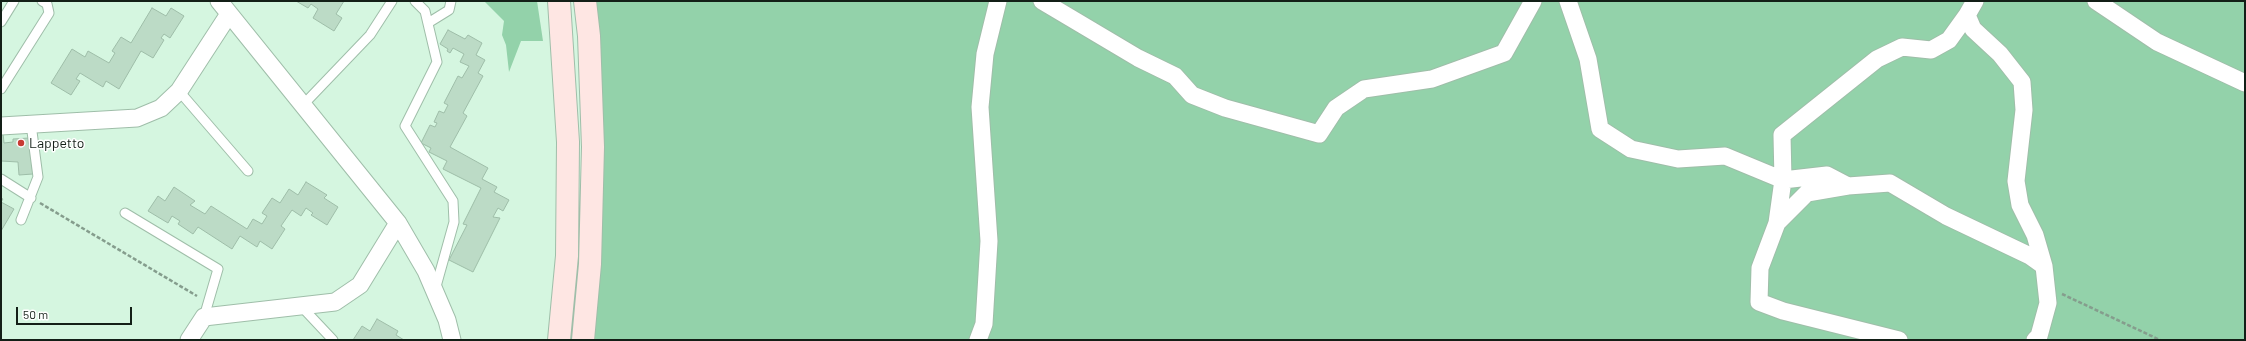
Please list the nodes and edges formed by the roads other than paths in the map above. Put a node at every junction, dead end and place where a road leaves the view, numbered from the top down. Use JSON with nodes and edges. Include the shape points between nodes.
{"nodes":[{"id":1,"x":14,"y":1,"type":"edge"},
{"id":2,"x":42,"y":1,"type":"edge"},
{"id":3,"x":392,"y":1,"type":"edge"},
{"id":4,"x":415,"y":1,"type":"edge"},
{"id":5,"x":451,"y":1,"type":"edge"},
{"id":6,"x":559,"y":1,"type":"edge"},
{"id":7,"x":585,"y":1,"type":"edge"},
{"id":8,"x":998,"y":1,"type":"edge"},
{"id":9,"x":1042,"y":1,"type":"edge"},
{"id":10,"x":1534,"y":1,"type":"edge"},
{"id":11,"x":1568,"y":1,"type":"edge"},
{"id":12,"x":2096,"y":1,"type":"edge"},
{"id":13,"x":224,"y":8,"type":"edge"},
{"id":14,"x":1971,"y":8,"type":"edge"},
{"id":15,"x":1,"y":22,"type":"edge"},
{"id":16,"x":428,"y":23,"type":"junction"},
{"id":17,"x":2245,"y":84,"type":"edge"},
{"id":18,"x":1,"y":89,"type":"edge"},
{"id":19,"x":179,"y":91,"type":"junction"},
{"id":20,"x":303,"y":105,"type":"junction"},
{"id":21,"x":31,"y":124,"type":"junction"},
{"id":22,"x":1,"y":126,"type":"edge"},
{"id":23,"x":248,"y":171,"type":"dead end"},
{"id":24,"x":1,"y":179,"type":"edge"},
{"id":25,"x":1783,"y":180,"type":"junction"},
{"id":26,"x":1848,"y":186,"type":"junction"},
{"id":27,"x":31,"y":198,"type":"junction"},
{"id":28,"x":125,"y":213,"type":"dead end"},
{"id":29,"x":21,"y":220,"type":"dead end"},
{"id":30,"x":398,"y":222,"type":"junction"},
{"id":31,"x":1777,"y":223,"type":"junction"},
{"id":32,"x":2044,"y":266,"type":"junction"},
{"id":33,"x":434,"y":290,"type":"junction"},
{"id":34,"x":301,"y":306,"type":"junction"},
{"id":35,"x":206,"y":310,"type":"junction"},
{"id":36,"x":189,"y":340,"type":"edge"},
{"id":37,"x":333,"y":340,"type":"edge"},
{"id":38,"x":452,"y":340,"type":"edge"},
{"id":39,"x":559,"y":340,"type":"edge"},
{"id":40,"x":583,"y":340,"type":"edge"},
{"id":41,"x":978,"y":340,"type":"edge"},
{"id":42,"x":1899,"y":340,"type":"edge"},
{"id":43,"x":2035,"y":340,"type":"edge"}],
"edges":[{"from":1,"to":15,"type":"lane"},
{"from":2,"to":18,"type":"lane","via":[[47,4],[49,13]]},
{"from":3,"to":20,"type":"lane","via":[[370,35]]},
{"from":4,"to":16,"type":"lane","via":[[425,11]]},
{"from":5,"to":16,"type":"lane","via":[[449,10]]},
{"from":6,"to":39,"type":"main road","via":[[568,142],[566,256]]},
{"from":7,"to":40,"type":"main road","via":[[592,147],[590,264]]},
{"from":8,"to":41,"type":"street","via":[[985,54],[980,107],[989,241],[984,324]]},
{"from":9,"to":10,"type":"street","via":[[1138,58],[1175,76],[1192,95],[1232,110],[1319,134],[1336,108],[1364,89],[1432,79],[1504,53]]},
{"from":11,"to":25,"type":"street","via":[[1588,59],[1600,129],[1631,149],[1678,159],[1725,156]]},
{"from":12,"to":17,"type":"street","via":[[2157,42]]},
{"from":13,"to":19,"type":"street"},
{"from":13,"to":20,"type":"street"},
{"from":14,"to":25,"type":"street","via":[[1949,40],[1931,50],[1902,47],[1877,59],[1782,135]]},
{"from":14,"to":32,"type":"street","via":[[1973,29],[2000,54],[2022,82],[2024,110],[2016,182],[2020,205],[2035,235]]},
{"from":16,"to":33,"type":"lane","via":[[437,62],[406,126],[453,201],[454,222]]},
{"from":19,"to":21,"type":"street","via":[[161,108],[137,118]]},
{"from":19,"to":23,"type":"lane"},
{"from":20,"to":30,"type":"street"},
{"from":21,"to":22,"type":"street"},
{"from":21,"to":27,"type":"lane","via":[[38,176]]},
{"from":24,"to":27,"type":"lane"},
{"from":25,"to":26,"type":"street","via":[[1827,175]]},
{"from":25,"to":31,"type":"street"},
{"from":26,"to":31,"type":"street","via":[[1807,193]]},
{"from":26,"to":32,"type":"street","via":[[1890,183],[1946,216],[2030,256]]},
{"from":27,"to":29,"type":"lane"},
{"from":28,"to":35,"type":"lane","via":[[218,269]]},
{"from":30,"to":33,"type":"street"},
{"from":30,"to":34,"type":"street","via":[[360,285],[335,302]]},
{"from":31,"to":42,"type":"street","via":[[1760,268],[1759,302],[1783,312]]},
{"from":32,"to":43,"type":"street","via":[[2048,303],[2039,336]]},
{"from":33,"to":38,"type":"street","via":[[447,320]]},
{"from":34,"to":35,"type":"street"},
{"from":34,"to":37,"type":"lane"},
{"from":35,"to":36,"type":"street"}]}
